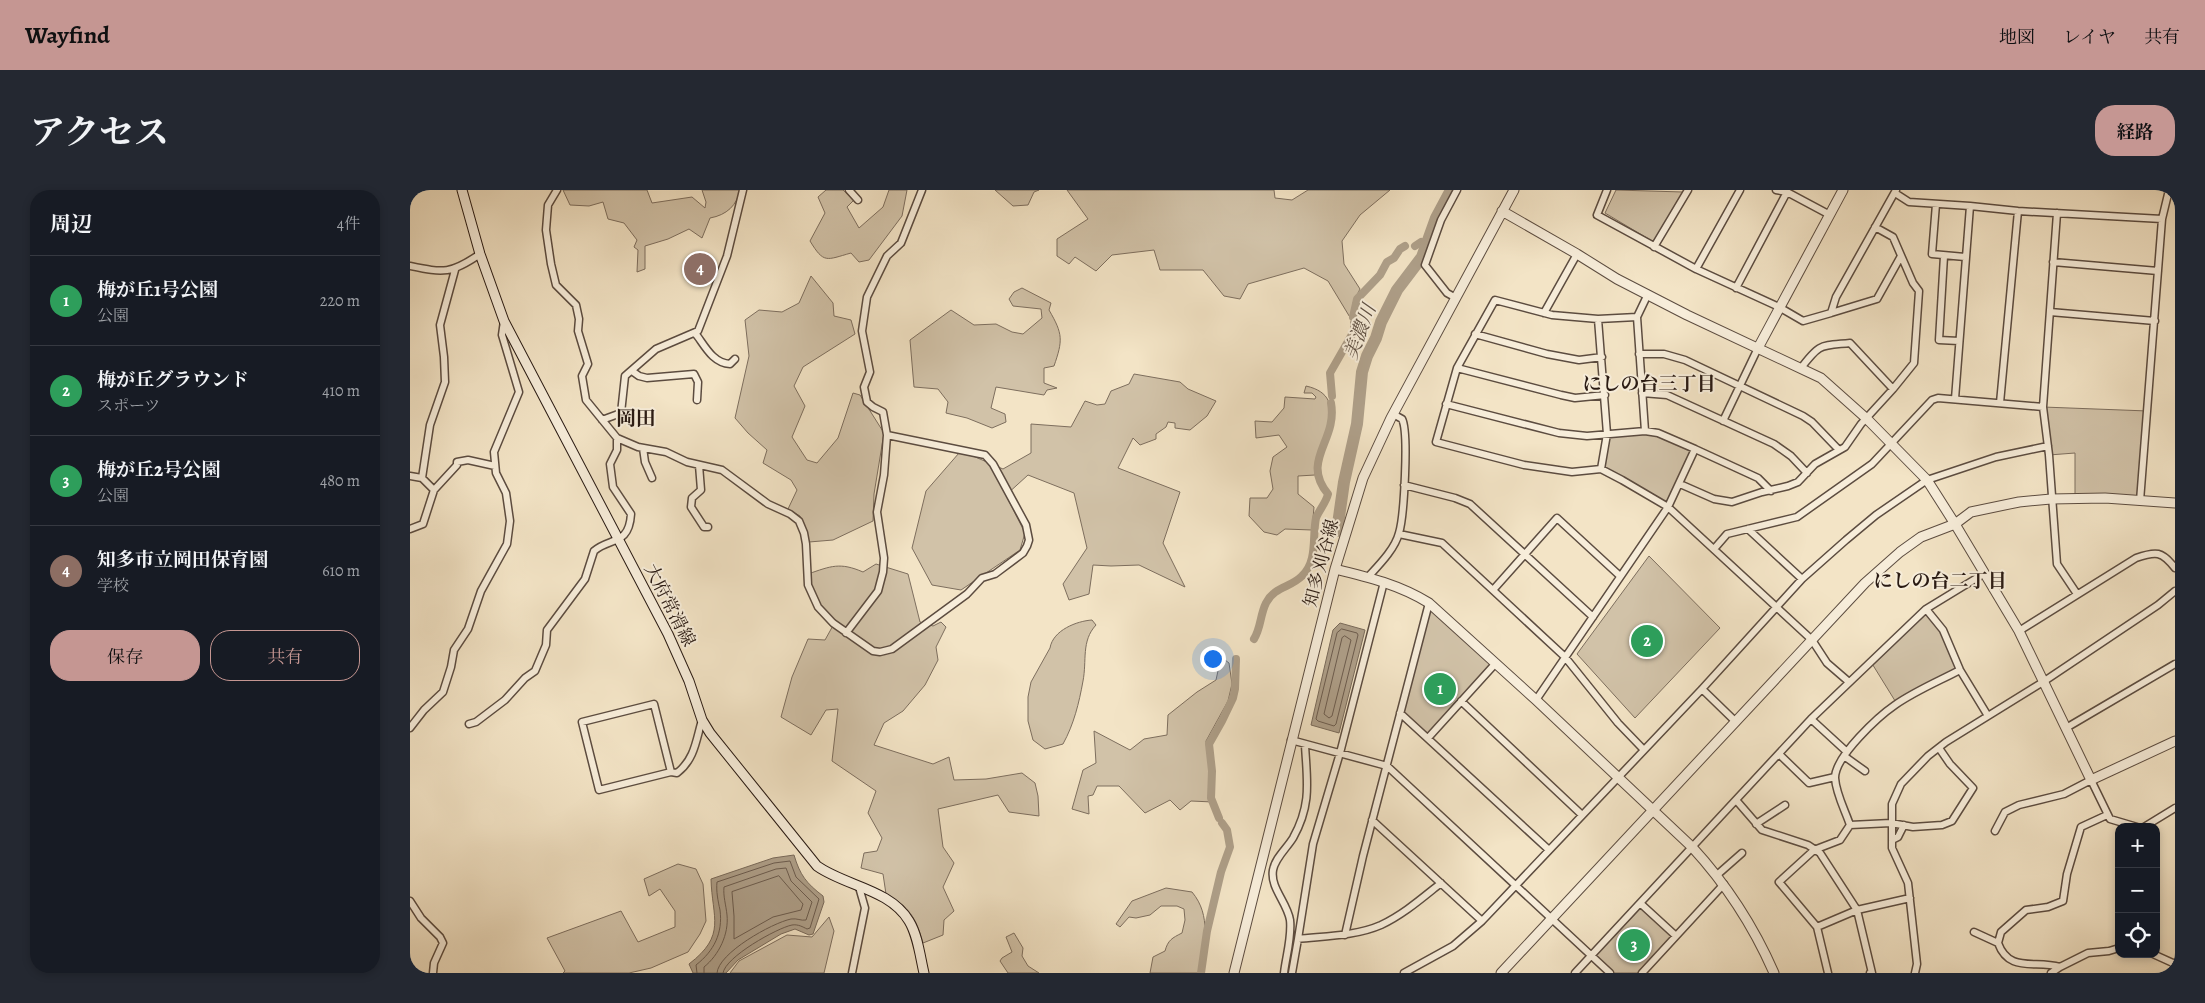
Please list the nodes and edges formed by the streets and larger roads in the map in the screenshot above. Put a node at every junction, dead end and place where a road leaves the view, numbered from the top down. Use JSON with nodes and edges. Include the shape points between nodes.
{"nodes":[{"id":1,"x":462,"y":190,"type":"edge"},
{"id":2,"x":557,"y":190,"type":"edge"},
{"id":3,"x":743,"y":190,"type":"edge"},
{"id":4,"x":850,"y":190,"type":"edge"},
{"id":5,"x":922,"y":190,"type":"edge"},
{"id":6,"x":1458,"y":190,"type":"edge"},
{"id":7,"x":1514,"y":190,"type":"edge"},
{"id":8,"x":1688,"y":190,"type":"edge"},
{"id":9,"x":1740,"y":190,"type":"edge"},
{"id":10,"x":1776,"y":190,"type":"edge"},
{"id":11,"x":1843,"y":190,"type":"edge"},
{"id":12,"x":2169,"y":190,"type":"edge"},
{"id":13,"x":1604,"y":191,"type":"edge"},
{"id":14,"x":1788,"y":192,"type":"junction"},
{"id":15,"x":1896,"y":192,"type":"edge"},
{"id":16,"x":858,"y":200,"type":"dead end"},
{"id":17,"x":1936,"y":204,"type":"junction"},
{"id":18,"x":1970,"y":206,"type":"junction"},
{"id":19,"x":1502,"y":211,"type":"junction"},
{"id":20,"x":2018,"y":211,"type":"junction"},
{"id":21,"x":2057,"y":213,"type":"junction"},
{"id":22,"x":1830,"y":215,"type":"junction"},
{"id":23,"x":2162,"y":219,"type":"junction"},
{"id":24,"x":1875,"y":227,"type":"junction"},
{"id":25,"x":1654,"y":247,"type":"junction"},
{"id":26,"x":480,"y":254,"type":"junction"},
{"id":27,"x":1577,"y":254,"type":"junction"},
{"id":28,"x":1902,"y":256,"type":"junction"},
{"id":29,"x":1944,"y":256,"type":"junction"},
{"id":30,"x":1965,"y":257,"type":"junction"},
{"id":31,"x":2053,"y":262,"type":"junction"},
{"id":32,"x":410,"y":266,"type":"edge"},
{"id":33,"x":1696,"y":269,"type":"junction"},
{"id":34,"x":455,"y":270,"type":"junction"},
{"id":35,"x":2158,"y":272,"type":"junction"},
{"id":36,"x":1736,"y":288,"type":"junction"},
{"id":37,"x":1648,"y":294,"type":"junction"},
{"id":38,"x":1456,"y":298,"type":"junction"},
{"id":39,"x":1779,"y":307,"type":"junction"},
{"id":40,"x":2050,"y":312,"type":"junction"},
{"id":41,"x":1544,"y":313,"type":"junction"},
{"id":42,"x":1831,"y":313,"type":"junction"},
{"id":43,"x":1636,"y":317,"type":"junction"},
{"id":44,"x":1598,"y":319,"type":"junction"},
{"id":45,"x":504,"y":321,"type":"junction"},
{"id":46,"x":2156,"y":321,"type":"junction"},
{"id":47,"x":695,"y":333,"type":"junction"},
{"id":48,"x":1475,"y":334,"type":"junction"},
{"id":49,"x":1959,"y":341,"type":"junction"},
{"id":50,"x":1758,"y":348,"type":"junction"},
{"id":51,"x":1639,"y":354,"type":"junction"},
{"id":52,"x":1602,"y":357,"type":"junction"},
{"id":53,"x":735,"y":359,"type":"dead end"},
{"id":54,"x":1457,"y":368,"type":"junction"},
{"id":55,"x":1801,"y":368,"type":"junction"},
{"id":56,"x":632,"y":371,"type":"junction"},
{"id":57,"x":1740,"y":385,"type":"junction"},
{"id":58,"x":1894,"y":389,"type":"junction"},
{"id":59,"x":1642,"y":393,"type":"junction"},
{"id":60,"x":1605,"y":395,"type":"junction"},
{"id":61,"x":1955,"y":399,"type":"junction"},
{"id":62,"x":696,"y":400,"type":"dead end"},
{"id":63,"x":2000,"y":403,"type":"junction"},
{"id":64,"x":1446,"y":404,"type":"junction"},
{"id":65,"x":2043,"y":407,"type":"junction"},
{"id":66,"x":1393,"y":414,"type":"junction"},
{"id":67,"x":1867,"y":418,"type":"junction"},
{"id":68,"x":602,"y":420,"type":"junction"},
{"id":69,"x":1724,"y":422,"type":"junction"},
{"id":70,"x":1645,"y":432,"type":"junction"},
{"id":71,"x":1607,"y":434,"type":"junction"},
{"id":72,"x":887,"y":435,"type":"junction"},
{"id":73,"x":617,"y":438,"type":"junction"},
{"id":74,"x":1890,"y":443,"type":"junction"},
{"id":75,"x":2048,"y":446,"type":"junction"},
{"id":76,"x":643,"y":448,"type":"junction"},
{"id":77,"x":1695,"y":449,"type":"junction"},
{"id":78,"x":1839,"y":450,"type":"junction"},
{"id":79,"x":699,"y":465,"type":"junction"},
{"id":80,"x":495,"y":466,"type":"junction"},
{"id":81,"x":1600,"y":469,"type":"junction"},
{"id":82,"x":1807,"y":473,"type":"junction"},
{"id":83,"x":410,"y":476,"type":"edge"},
{"id":84,"x":422,"y":478,"type":"junction"},
{"id":85,"x":652,"y":478,"type":"dead end"},
{"id":86,"x":1927,"y":480,"type":"junction"},
{"id":87,"x":1680,"y":484,"type":"junction"},
{"id":88,"x":1404,"y":485,"type":"junction"},
{"id":89,"x":434,"y":490,"type":"junction"},
{"id":90,"x":1770,"y":490,"type":"junction"},
{"id":91,"x":2052,"y":498,"type":"junction"},
{"id":92,"x":2140,"y":501,"type":"junction"},
{"id":93,"x":2175,"y":503,"type":"edge"},
{"id":94,"x":1668,"y":507,"type":"junction"},
{"id":95,"x":1955,"y":524,"type":"junction"},
{"id":96,"x":708,"y":527,"type":"dead end"},
{"id":97,"x":410,"y":529,"type":"edge"},
{"id":98,"x":1748,"y":529,"type":"junction"},
{"id":99,"x":1399,"y":534,"type":"junction"},
{"id":100,"x":619,"y":540,"type":"junction"},
{"id":101,"x":1714,"y":548,"type":"junction"},
{"id":102,"x":1525,"y":554,"type":"junction"},
{"id":103,"x":2175,"y":568,"type":"edge"},
{"id":104,"x":1335,"y":570,"type":"junction"},
{"id":105,"x":1985,"y":573,"type":"junction"},
{"id":106,"x":1620,"y":576,"type":"junction"},
{"id":107,"x":1368,"y":577,"type":"junction"},
{"id":108,"x":1802,"y":579,"type":"junction"},
{"id":109,"x":1384,"y":582,"type":"junction"},
{"id":110,"x":1492,"y":590,"type":"junction"},
{"id":111,"x":2175,"y":591,"type":"edge"},
{"id":112,"x":2077,"y":594,"type":"junction"},
{"id":113,"x":1428,"y":603,"type":"junction"},
{"id":114,"x":1776,"y":607,"type":"junction"},
{"id":115,"x":1926,"y":609,"type":"junction"},
{"id":116,"x":1593,"y":617,"type":"junction"},
{"id":117,"x":2019,"y":631,"type":"junction"},
{"id":118,"x":846,"y":633,"type":"junction"},
{"id":119,"x":1812,"y":640,"type":"junction"},
{"id":120,"x":1565,"y":657,"type":"junction"},
{"id":121,"x":1495,"y":664,"type":"junction"},
{"id":122,"x":2175,"y":664,"type":"edge"},
{"id":123,"x":1960,"y":670,"type":"junction"},
{"id":124,"x":1848,"y":682,"type":"junction"},
{"id":125,"x":2043,"y":682,"type":"junction"},
{"id":126,"x":1702,"y":689,"type":"junction"},
{"id":127,"x":1536,"y":700,"type":"junction"},
{"id":128,"x":1461,"y":701,"type":"junction"},
{"id":129,"x":1400,"y":713,"type":"junction"},
{"id":130,"x":1988,"y":716,"type":"junction"},
{"id":131,"x":1811,"y":719,"type":"junction"},
{"id":132,"x":702,"y":720,"type":"junction"},
{"id":133,"x":1736,"y":722,"type":"junction"},
{"id":134,"x":469,"y":724,"type":"dead end"},
{"id":135,"x":410,"y":728,"type":"edge"},
{"id":136,"x":2066,"y":728,"type":"junction"},
{"id":137,"x":1428,"y":738,"type":"junction"},
{"id":138,"x":1292,"y":740,"type":"junction"},
{"id":139,"x":2175,"y":741,"type":"edge"},
{"id":140,"x":1305,"y":745,"type":"junction"},
{"id":141,"x":1939,"y":748,"type":"junction"},
{"id":142,"x":1644,"y":750,"type":"junction"},
{"id":143,"x":1340,"y":753,"type":"junction"},
{"id":144,"x":1779,"y":754,"type":"junction"},
{"id":145,"x":1846,"y":754,"type":"junction"},
{"id":146,"x":1387,"y":766,"type":"junction"},
{"id":147,"x":671,"y":772,"type":"junction"},
{"id":148,"x":1865,"y":772,"type":"dead end"},
{"id":149,"x":1618,"y":777,"type":"junction"},
{"id":150,"x":1835,"y":777,"type":"junction"},
{"id":151,"x":2091,"y":780,"type":"junction"},
{"id":152,"x":1736,"y":800,"type":"junction"},
{"id":153,"x":1785,"y":805,"type":"dead end"},
{"id":154,"x":2175,"y":808,"type":"edge"},
{"id":155,"x":1653,"y":810,"type":"junction"},
{"id":156,"x":1582,"y":815,"type":"junction"},
{"id":157,"x":2107,"y":815,"type":"junction"},
{"id":158,"x":1372,"y":820,"type":"junction"},
{"id":159,"x":1891,"y":823,"type":"junction"},
{"id":160,"x":2124,"y":823,"type":"edge"},
{"id":161,"x":2151,"y":823,"type":"edge"},
{"id":162,"x":1756,"y":824,"type":"junction"},
{"id":163,"x":1850,"y":825,"type":"junction"},
{"id":164,"x":1904,"y":825,"type":"junction"},
{"id":165,"x":1995,"y":831,"type":"dead end"},
{"id":166,"x":1892,"y":840,"type":"junction"},
{"id":167,"x":1692,"y":847,"type":"junction"},
{"id":168,"x":1816,"y":849,"type":"junction"},
{"id":169,"x":1549,"y":850,"type":"junction"},
{"id":170,"x":1742,"y":853,"type":"dead end"},
{"id":171,"x":1262,"y":856,"type":"junction"},
{"id":172,"x":1276,"y":860,"type":"junction"},
{"id":173,"x":1717,"y":875,"type":"junction"},
{"id":174,"x":1441,"y":882,"type":"junction"},
{"id":175,"x":1724,"y":884,"type":"junction"},
{"id":176,"x":1516,"y":885,"type":"junction"},
{"id":177,"x":859,"y":887,"type":"junction"},
{"id":178,"x":1910,"y":898,"type":"junction"},
{"id":179,"x":410,"y":901,"type":"edge"},
{"id":180,"x":1640,"y":903,"type":"junction"},
{"id":181,"x":1857,"y":910,"type":"junction"},
{"id":182,"x":1552,"y":919,"type":"junction"},
{"id":183,"x":1482,"y":921,"type":"junction"},
{"id":184,"x":1817,"y":927,"type":"junction"},
{"id":185,"x":1974,"y":932,"type":"dead end"},
{"id":186,"x":1345,"y":935,"type":"junction"},
{"id":187,"x":1676,"y":936,"type":"junction"},
{"id":188,"x":1298,"y":939,"type":"junction"},
{"id":189,"x":1998,"y":943,"type":"junction"},
{"id":190,"x":2115,"y":949,"type":"edge"},
{"id":191,"x":1592,"y":956,"type":"junction"},
{"id":192,"x":2160,"y":957,"type":"edge"},
{"id":193,"x":2175,"y":964,"type":"edge"},
{"id":194,"x":2060,"y":967,"type":"junction"},
{"id":195,"x":433,"y":973,"type":"edge"},
{"id":196,"x":852,"y":973,"type":"edge"},
{"id":197,"x":924,"y":973,"type":"edge"},
{"id":198,"x":1234,"y":973,"type":"edge"},
{"id":199,"x":1284,"y":973,"type":"edge"},
{"id":200,"x":1292,"y":973,"type":"edge"},
{"id":201,"x":1404,"y":973,"type":"edge"},
{"id":202,"x":1501,"y":973,"type":"edge"},
{"id":203,"x":1575,"y":973,"type":"edge"},
{"id":204,"x":1610,"y":973,"type":"edge"},
{"id":205,"x":1642,"y":973,"type":"edge"},
{"id":206,"x":1774,"y":973,"type":"edge"},
{"id":207,"x":1828,"y":973,"type":"edge"},
{"id":208,"x":1870,"y":973,"type":"edge"},
{"id":209,"x":1915,"y":973,"type":"edge"},
{"id":210,"x":2051,"y":973,"type":"edge"}],
"edges":[{"from":1,"to":26,"type":"street","name":"大府常滑線"},
{"from":2,"to":68,"type":"street","via":[[548,205],[546,230],[551,264],[556,285],[576,305],[578,331],[588,364],[582,376],[586,400]]},
{"from":3,"to":47,"type":"street","via":[[727,256]]},
{"from":4,"to":16,"type":"street"},
{"from":5,"to":72,"type":"street","via":[[901,243],[887,256],[876,276],[868,297],[862,331],[870,372],[864,385],[865,396],[867,402],[883,412]]},
{"from":6,"to":38,"type":"street","via":[[1441,220],[1424,265],[1447,293]]},
{"from":7,"to":19,"type":"street","name":"知多刈谷線"},
{"from":8,"to":25,"type":"street"},
{"from":9,"to":33,"type":"street"},
{"from":10,"to":14,"type":"street"},
{"from":11,"to":22,"type":"street"},
{"from":12,"to":23,"type":"street"},
{"from":13,"to":25,"type":"street","via":[[1597,215]]},
{"from":14,"to":22,"type":"street"},
{"from":14,"to":36,"type":"street"},
{"from":15,"to":17,"type":"street","via":[[1909,202]]},
{"from":15,"to":24,"type":"street"},
{"from":17,"to":18,"type":"street"},
{"from":17,"to":29,"type":"street","via":[[1932,254]]},
{"from":18,"to":20,"type":"street"},
{"from":18,"to":30,"type":"street"},
{"from":19,"to":27,"type":"street"},
{"from":19,"to":38,"type":"street","name":"知多刈谷線"},
{"from":20,"to":21,"type":"street"},
{"from":20,"to":63,"type":"street"},
{"from":21,"to":23,"type":"street"},
{"from":21,"to":31,"type":"street"},
{"from":22,"to":39,"type":"street"},
{"from":23,"to":35,"type":"street"},
{"from":24,"to":28,"type":"street","via":[[1893,237]]},
{"from":24,"to":42,"type":"street","via":[[1836,297]]},
{"from":25,"to":33,"type":"street"},
{"from":26,"to":34,"type":"street"},
{"from":26,"to":45,"type":"street","name":"大府常滑線"},
{"from":27,"to":37,"type":"street"},
{"from":27,"to":41,"type":"street"},
{"from":28,"to":42,"type":"street","via":[[1877,299]]},
{"from":28,"to":58,"type":"street","via":[[1912,283],[1919,291],[1914,363]]},
{"from":29,"to":30,"type":"street"},
{"from":29,"to":49,"type":"street","via":[[1938,340]]},
{"from":30,"to":49,"type":"street"},
{"from":31,"to":35,"type":"street"},
{"from":31,"to":40,"type":"street"},
{"from":32,"to":34,"type":"street","via":[[432,271]]},
{"from":33,"to":36,"type":"street"},
{"from":34,"to":84,"type":"street","via":[[440,325],[445,382],[430,425]]},
{"from":35,"to":46,"type":"street"},
{"from":36,"to":39,"type":"street"},
{"from":37,"to":43,"type":"street"},
{"from":37,"to":50,"type":"street"},
{"from":38,"to":66,"type":"street","name":"知多刈谷線"},
{"from":39,"to":42,"type":"street","via":[[1803,321]]},
{"from":39,"to":50,"type":"street"},
{"from":40,"to":46,"type":"street"},
{"from":40,"to":65,"type":"street"},
{"from":41,"to":44,"type":"street"},
{"from":41,"to":48,"type":"street","via":[[1495,300]]},
{"from":43,"to":44,"type":"street"},
{"from":43,"to":51,"type":"street"},
{"from":44,"to":52,"type":"street"},
{"from":45,"to":80,"type":"street","via":[[502,335],[519,392],[494,452]]},
{"from":45,"to":100,"type":"street","name":"大府常滑線"},
{"from":46,"to":92,"type":"street"},
{"from":47,"to":53,"type":"street","via":[[705,349],[718,359],[730,364]]},
{"from":47,"to":56,"type":"street","via":[[656,349]]},
{"from":48,"to":52,"type":"street","via":[[1579,360]]},
{"from":48,"to":54,"type":"street"},
{"from":49,"to":61,"type":"street"},
{"from":50,"to":55,"type":"street"},
{"from":50,"to":57,"type":"street"},
{"from":51,"to":57,"type":"street","via":[[1664,354],[1685,360]]},
{"from":51,"to":59,"type":"street"},
{"from":52,"to":60,"type":"street"},
{"from":54,"to":60,"type":"street","via":[[1561,396]]},
{"from":54,"to":64,"type":"street"},
{"from":55,"to":58,"type":"street","via":[[1820,346],[1850,343]]},
{"from":55,"to":67,"type":"street","via":[[1832,385]]},
{"from":56,"to":62,"type":"street","via":[[647,378],[694,374],[698,382]]},
{"from":56,"to":68,"type":"street","via":[[625,376],[621,413]]},
{"from":57,"to":69,"type":"street"},
{"from":57,"to":78,"type":"street","via":[[1803,416]]},
{"from":58,"to":67,"type":"street"},
{"from":59,"to":69,"type":"street","via":[[1667,395]]},
{"from":59,"to":70,"type":"street"},
{"from":60,"to":71,"type":"street"},
{"from":61,"to":63,"type":"street"},
{"from":61,"to":74,"type":"street","via":[[1932,400]]},
{"from":63,"to":65,"type":"street"},
{"from":64,"to":71,"type":"street","via":[[1558,433],[1581,436]]},
{"from":64,"to":81,"type":"street","via":[[1436,442],[1524,465],[1572,472]]},
{"from":65,"to":75,"type":"street"},
{"from":66,"to":88,"type":"street","via":[[1405,424]]},
{"from":66,"to":104,"type":"street","name":"知多刈谷線","via":[[1363,478]]},
{"from":67,"to":74,"type":"street"},
{"from":67,"to":78,"type":"street","via":[[1850,442]]},
{"from":68,"to":73,"type":"street"},
{"from":69,"to":82,"type":"street","via":[[1781,448]]},
{"from":70,"to":71,"type":"street"},
{"from":70,"to":77,"type":"street"},
{"from":71,"to":81,"type":"street"},
{"from":72,"to":118,"type":"street","via":[[878,504],[884,558],[881,583]]},
{"from":72,"to":118,"type":"street","via":[[989,458],[1026,525],[1029,540],[1023,554],[995,574],[982,578],[967,594],[892,648],[874,651]]},
{"from":73,"to":76,"type":"street"},
{"from":73,"to":100,"type":"street","via":[[617,450],[610,464],[613,487],[631,514]]},
{"from":74,"to":86,"type":"street"},
{"from":74,"to":98,"type":"street","via":[[1872,464],[1797,517]]},
{"from":75,"to":86,"type":"street","via":[[1996,458]]},
{"from":75,"to":91,"type":"street"},
{"from":76,"to":79,"type":"street","via":[[666,452]]},
{"from":76,"to":85,"type":"street"},
{"from":77,"to":87,"type":"street"},
{"from":77,"to":90,"type":"street","via":[[1758,478]]},
{"from":78,"to":82,"type":"street","via":[[1815,464]]},
{"from":79,"to":96,"type":"street","via":[[701,490],[692,498],[690,507],[704,527]]},
{"from":79,"to":118,"type":"street","via":[[722,470],[768,504],[799,521],[804,533],[811,595],[826,616]]},
{"from":80,"to":89,"type":"street","via":[[468,460],[457,462]]},
{"from":80,"to":135,"type":"street","via":[[506,493],[510,521],[508,544],[481,591],[468,629],[454,650],[443,692]]},
{"from":81,"to":94,"type":"street"},
{"from":82,"to":90,"type":"street","via":[[1798,482]]},
{"from":83,"to":84,"type":"street"},
{"from":84,"to":89,"type":"street"},
{"from":86,"to":95,"type":"street"},
{"from":86,"to":108,"type":"street","via":[[1876,515]]},
{"from":87,"to":90,"type":"street","via":[[1714,499],[1732,502]]},
{"from":87,"to":94,"type":"street"},
{"from":88,"to":99,"type":"street"},
{"from":88,"to":102,"type":"street","via":[[1470,504]]},
{"from":89,"to":97,"type":"street","via":[[423,524]]},
{"from":91,"to":92,"type":"street"},
{"from":91,"to":95,"type":"street","via":[[1971,512]]},
{"from":91,"to":112,"type":"street","via":[[2057,564]]},
{"from":92,"to":93,"type":"street"},
{"from":94,"to":101,"type":"street"},
{"from":94,"to":106,"type":"street"},
{"from":95,"to":105,"type":"street"},
{"from":95,"to":119,"type":"street","via":[[1921,537],[1900,552],[1865,583]]},
{"from":98,"to":101,"type":"street","via":[[1727,534]]},
{"from":98,"to":108,"type":"street"},
{"from":99,"to":107,"type":"street"},
{"from":99,"to":110,"type":"street","via":[[1442,543]]},
{"from":100,"to":132,"type":"street","name":"大府常滑線","via":[[668,633]]},
{"from":100,"to":134,"type":"street","via":[[598,548],[592,555],[585,579],[547,630],[546,645],[535,671],[505,700]]},
{"from":101,"to":114,"type":"street"},
{"from":102,"to":106,"type":"street","via":[[1557,518]]},
{"from":102,"to":110,"type":"street"},
{"from":102,"to":116,"type":"street"},
{"from":103,"to":112,"type":"street","via":[[2166,557],[2153,552],[2136,558]]},
{"from":104,"to":107,"type":"street"},
{"from":104,"to":138,"type":"street","name":"知多刈谷線"},
{"from":105,"to":115,"type":"street"},
{"from":105,"to":117,"type":"street"},
{"from":106,"to":116,"type":"street"},
{"from":107,"to":109,"type":"street"},
{"from":108,"to":114,"type":"street"},
{"from":109,"to":113,"type":"street"},
{"from":109,"to":143,"type":"street"},
{"from":110,"to":120,"type":"street"},
{"from":111,"to":125,"type":"street"},
{"from":112,"to":117,"type":"street"},
{"from":113,"to":121,"type":"street"},
{"from":113,"to":129,"type":"street"},
{"from":114,"to":119,"type":"street"},
{"from":114,"to":126,"type":"street"},
{"from":115,"to":123,"type":"street","via":[[1943,630]]},
{"from":115,"to":124,"type":"street"},
{"from":116,"to":120,"type":"street"},
{"from":117,"to":125,"type":"street"},
{"from":119,"to":124,"type":"street","via":[[1827,663]]},
{"from":119,"to":133,"type":"street"},
{"from":120,"to":127,"type":"street"},
{"from":120,"to":142,"type":"street"},
{"from":121,"to":127,"type":"street"},
{"from":121,"to":128,"type":"street"},
{"from":122,"to":136,"type":"street"},
{"from":123,"to":130,"type":"street"},
{"from":123,"to":145,"type":"street","via":[[1897,704]]},
{"from":124,"to":131,"type":"street"},
{"from":125,"to":130,"type":"street"},
{"from":125,"to":136,"type":"street"},
{"from":126,"to":133,"type":"street"},
{"from":126,"to":142,"type":"street"},
{"from":127,"to":149,"type":"street"},
{"from":128,"to":137,"type":"street"},
{"from":128,"to":156,"type":"street"},
{"from":129,"to":137,"type":"street"},
{"from":129,"to":146,"type":"street"},
{"from":130,"to":141,"type":"street"},
{"from":131,"to":144,"type":"street"},
{"from":131,"to":145,"type":"street"},
{"from":132,"to":147,"type":"street","via":[[688,763],[677,773]]},
{"from":132,"to":177,"type":"street","name":"大府常滑線","via":[[817,866],[827,874]]},
{"from":133,"to":155,"type":"street"},
{"from":136,"to":151,"type":"street"},
{"from":137,"to":169,"type":"street"},
{"from":138,"to":140,"type":"street"},
{"from":138,"to":171,"type":"street","name":"知多刈谷線"},
{"from":139,"to":151,"type":"street"},
{"from":140,"to":143,"type":"street"},
{"from":140,"to":172,"type":"street","via":[[1307,805],[1292,838]]},
{"from":141,"to":159,"type":"street","via":[[1901,784],[1892,804]]},
{"from":141,"to":164,"type":"street","via":[[1973,788],[1952,821],[1935,827]]},
{"from":142,"to":149,"type":"street"},
{"from":143,"to":146,"type":"street"},
{"from":143,"to":188,"type":"street","via":[[1313,844]]},
{"from":144,"to":150,"type":"street","via":[[1809,783]]},
{"from":144,"to":152,"type":"street"},
{"from":145,"to":148,"type":"street"},
{"from":145,"to":150,"type":"street"},
{"from":146,"to":158,"type":"street"},
{"from":146,"to":176,"type":"street"},
{"from":147,"to":147,"type":"street","via":[[654,704],[582,722],[599,790]]},
{"from":149,"to":155,"type":"street"},
{"from":149,"to":156,"type":"street"},
{"from":150,"to":163,"type":"street"},
{"from":151,"to":157,"type":"street"},
{"from":151,"to":165,"type":"street","via":[[2064,794],[2019,805],[2005,812]]},
{"from":152,"to":162,"type":"street"},
{"from":152,"to":167,"type":"street"},
{"from":153,"to":162,"type":"street"},
{"from":154,"to":161,"type":"street"},
{"from":155,"to":167,"type":"street"},
{"from":155,"to":182,"type":"street"},
{"from":156,"to":169,"type":"street"},
{"from":157,"to":160,"type":"street"},
{"from":157,"to":189,"type":"street","via":[[2081,827],[2063,901],[2026,910],[2001,932]]},
{"from":158,"to":174,"type":"street"},
{"from":158,"to":186,"type":"street"},
{"from":159,"to":163,"type":"street"},
{"from":159,"to":164,"type":"street"},
{"from":159,"to":166,"type":"street"},
{"from":162,"to":168,"type":"street","via":[[1762,830]]},
{"from":163,"to":168,"type":"street","via":[[1840,840]]},
{"from":164,"to":166,"type":"street","via":[[1898,837]]},
{"from":166,"to":178,"type":"street","via":[[1892,848],[1908,883]]},
{"from":167,"to":173,"type":"street"},
{"from":167,"to":180,"type":"street"},
{"from":168,"to":181,"type":"street"},
{"from":168,"to":184,"type":"street","via":[[1779,882]]},
{"from":169,"to":176,"type":"street"},
{"from":170,"to":173,"type":"street"},
{"from":171,"to":172,"type":"street"},
{"from":171,"to":198,"type":"street","name":"知多刈谷線"},
{"from":172,"to":199,"type":"street","via":[[1274,884],[1290,920]]},
{"from":173,"to":175,"type":"street"},
{"from":174,"to":183,"type":"street"},
{"from":174,"to":186,"type":"street","via":[[1410,908],[1380,925]]},
{"from":175,"to":187,"type":"street"},
{"from":175,"to":206,"type":"street","via":[[1752,926]]},
{"from":176,"to":182,"type":"street"},
{"from":176,"to":183,"type":"street"},
{"from":177,"to":196,"type":"street","via":[[864,908]]},
{"from":177,"to":197,"type":"street","name":"大府常滑線","via":[[890,901],[910,921]]},
{"from":178,"to":181,"type":"street"},
{"from":178,"to":209,"type":"street","via":[[1917,964]]},
{"from":179,"to":195,"type":"street","via":[[443,943]]},
{"from":180,"to":187,"type":"street"},
{"from":180,"to":191,"type":"street"},
{"from":181,"to":184,"type":"street"},
{"from":181,"to":208,"type":"street"},
{"from":182,"to":191,"type":"street"},
{"from":182,"to":202,"type":"street"},
{"from":183,"to":201,"type":"street","via":[[1453,946]]},
{"from":184,"to":207,"type":"street"},
{"from":185,"to":189,"type":"street"},
{"from":186,"to":188,"type":"street"},
{"from":187,"to":205,"type":"street"},
{"from":188,"to":200,"type":"street"},
{"from":189,"to":194,"type":"street","via":[[2012,968]]},
{"from":190,"to":194,"type":"street","via":[[2088,953]]},
{"from":191,"to":203,"type":"street"},
{"from":191,"to":204,"type":"street"},
{"from":192,"to":193,"type":"street"},
{"from":194,"to":210,"type":"street"}]}
